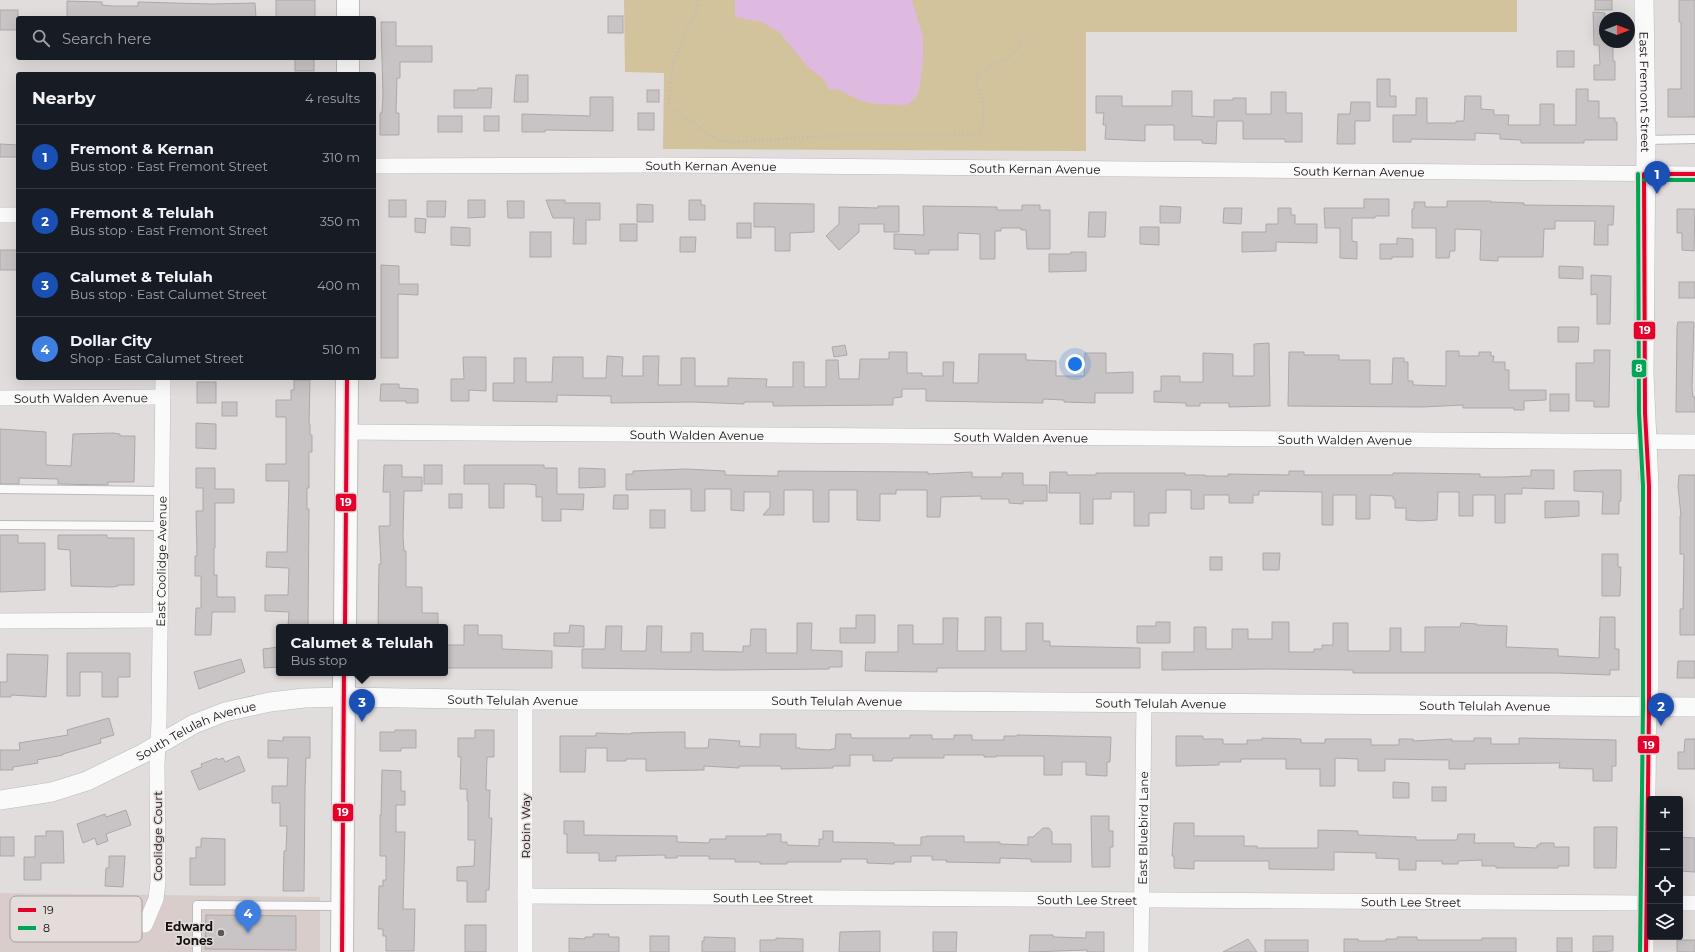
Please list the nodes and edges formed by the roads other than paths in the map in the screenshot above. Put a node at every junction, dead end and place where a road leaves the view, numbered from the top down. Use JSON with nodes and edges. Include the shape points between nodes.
{"nodes":[{"id":1,"x":348,"y":0,"type":"edge"},
{"id":2,"x":1644,"y":0,"type":"edge"},
{"id":3,"x":348,"y":16,"type":"edge"},
{"id":4,"x":348,"y":60,"type":"edge"},
{"id":5,"x":348,"y":72,"type":"edge"},
{"id":6,"x":1695,"y":139,"type":"edge"},
{"id":7,"x":1646,"y":140,"type":"junction"},
{"id":8,"x":376,"y":166,"type":"edge"},
{"id":9,"x":1644,"y":174,"type":"junction"},
{"id":10,"x":1695,"y":174,"type":"edge"},
{"id":11,"x":0,"y":215,"type":"edge"},
{"id":12,"x":16,"y":215,"type":"edge"},
{"id":13,"x":163,"y":380,"type":"edge"},
{"id":14,"x":347,"y":380,"type":"edge"},
{"id":15,"x":163,"y":397,"type":"junction"},
{"id":16,"x":0,"y":398,"type":"edge"},
{"id":17,"x":347,"y":432,"type":"junction"},
{"id":18,"x":1646,"y":441,"type":"junction"},
{"id":19,"x":1695,"y":442,"type":"edge"},
{"id":20,"x":0,"y":489,"type":"edge"},
{"id":21,"x":161,"y":491,"type":"junction"},
{"id":22,"x":0,"y":525,"type":"edge"},
{"id":23,"x":161,"y":526,"type":"junction"},
{"id":24,"x":160,"y":620,"type":"junction"},
{"id":25,"x":0,"y":621,"type":"edge"},
{"id":26,"x":345,"y":624,"type":"edge"},
{"id":27,"x":344,"y":676,"type":"edge"},
{"id":28,"x":343,"y":697,"type":"junction"},
{"id":29,"x":526,"y":700,"type":"junction"},
{"id":30,"x":1144,"y":704,"type":"junction"},
{"id":31,"x":1649,"y":707,"type":"junction"},
{"id":32,"x":1695,"y":707,"type":"edge"},
{"id":33,"x":159,"y":744,"type":"junction"},
{"id":34,"x":0,"y":800,"type":"edge"},
{"id":35,"x":1648,"y":868,"type":"edge"},
{"id":36,"x":525,"y":896,"type":"junction"},
{"id":37,"x":1141,"y":900,"type":"junction"},
{"id":38,"x":1647,"y":903,"type":"edge"},
{"id":39,"x":1683,"y":903,"type":"edge"},
{"id":40,"x":1695,"y":903,"type":"edge"},
{"id":41,"x":1648,"y":904,"type":"edge"},
{"id":42,"x":343,"y":906,"type":"junction"},
{"id":43,"x":146,"y":925,"type":"dead end"},
{"id":44,"x":197,"y":952,"type":"edge"},
{"id":45,"x":342,"y":952,"type":"edge"},
{"id":46,"x":525,"y":952,"type":"edge"},
{"id":47,"x":1141,"y":952,"type":"edge"},
{"id":48,"x":1646,"y":952,"type":"edge"}],
"edges":[{"from":1,"to":3,"type":"main road"},
{"from":2,"to":7,"type":"street","name":"East Fremont Street"},
{"from":4,"to":5,"type":"main road"},
{"from":6,"to":7,"type":"lane"},
{"from":7,"to":9,"type":"street","name":"East Fremont Street"},
{"from":8,"to":9,"type":"street","name":"South Kernan Avenue","via":[[672,165]]},
{"from":9,"to":10,"type":"street","name":"South Kernan Avenue"},
{"from":9,"to":18,"type":"street","name":"East Fremont Street"},
{"from":11,"to":12,"type":"street"},
{"from":13,"to":15,"type":"street","name":"East Coolidge Avenue"},
{"from":14,"to":17,"type":"main road"},
{"from":15,"to":16,"type":"street","name":"South Walden Avenue"},
{"from":15,"to":21,"type":"street","name":"East Coolidge Avenue"},
{"from":17,"to":18,"type":"street","name":"South Walden Avenue"},
{"from":17,"to":26,"type":"main road"},
{"from":18,"to":19,"type":"street","name":"South Walden Avenue"},
{"from":18,"to":31,"type":"street","name":"East Fremont Street","via":[[1649,494]]},
{"from":20,"to":21,"type":"lane"},
{"from":21,"to":23,"type":"street","name":"East Coolidge Avenue"},
{"from":22,"to":23,"type":"lane"},
{"from":23,"to":24,"type":"street","name":"East Coolidge Avenue"},
{"from":24,"to":25,"type":"street"},
{"from":24,"to":33,"type":"street","name":"East Coolidge Avenue"},
{"from":27,"to":28,"type":"main road"},
{"from":28,"to":29,"type":"street","name":"South Telulah Avenue"},
{"from":28,"to":33,"type":"street","name":"South Telulah Avenue","via":[[287,700],[235,709],[194,724]]},
{"from":28,"to":42,"type":"main road"},
{"from":29,"to":30,"type":"street","name":"South Telulah Avenue"},
{"from":29,"to":36,"type":"street","name":"Robin Way"},
{"from":30,"to":31,"type":"street","name":"South Telulah Avenue"},
{"from":30,"to":37,"type":"street","name":"East Bluebird Lane"},
{"from":31,"to":32,"type":"street","name":"South Telulah Avenue"},
{"from":31,"to":35,"type":"street","name":"East Fremont Street"},
{"from":33,"to":34,"type":"street","name":"South Telulah Avenue","via":[[87,781],[52,792]]},
{"from":33,"to":43,"type":"street","name":"Coolidge Court","via":[[156,899]]},
{"from":36,"to":37,"type":"street","name":"South Lee Street"},
{"from":36,"to":46,"type":"street","name":"Robin Way"},
{"from":37,"to":38,"type":"street","name":"South Lee Street"},
{"from":37,"to":47,"type":"street","name":"East Bluebird Lane"},
{"from":39,"to":40,"type":"street"},
{"from":41,"to":48,"type":"street","name":"East Fremont Street"},
{"from":42,"to":44,"type":"lane","via":[[197,905]]},
{"from":42,"to":45,"type":"main road"}]}
